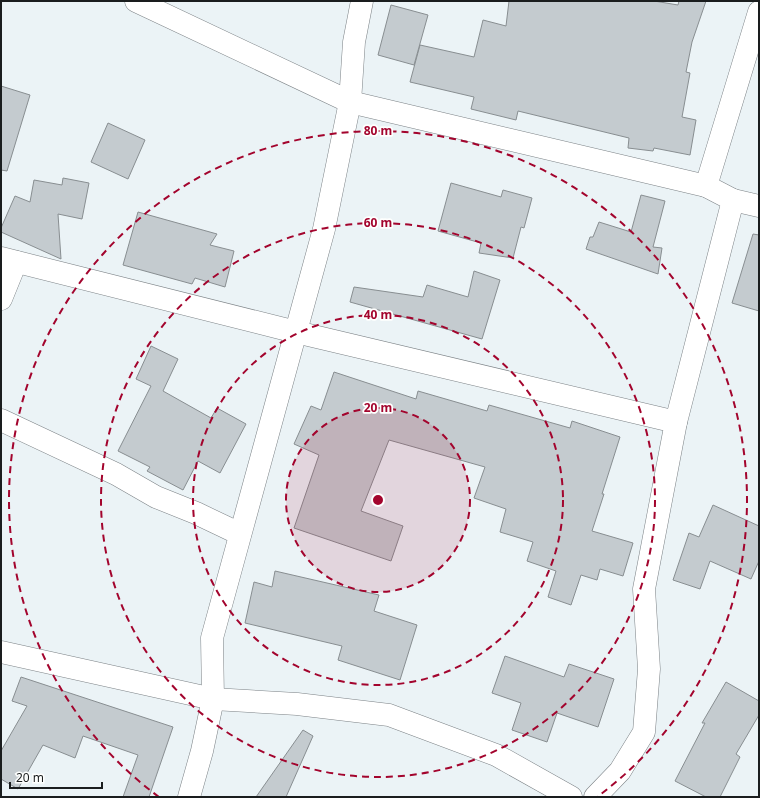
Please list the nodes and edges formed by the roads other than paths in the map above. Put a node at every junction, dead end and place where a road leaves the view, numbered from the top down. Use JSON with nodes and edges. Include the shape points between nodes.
{"nodes":[{"id":1,"x":136,"y":1,"type":"edge"},
{"id":2,"x":362,"y":1,"type":"edge"},
{"id":3,"x":759,"y":12,"type":"edge"},
{"id":4,"x":350,"y":102,"type":"junction"},
{"id":5,"x":706,"y":186,"type":"junction"},
{"id":6,"x":733,"y":200,"type":"junction"},
{"id":7,"x":759,"y":206,"type":"edge"},
{"id":8,"x":9,"y":260,"type":"edge"},
{"id":9,"x":1,"y":299,"type":"edge"},
{"id":10,"x":296,"y":332,"type":"junction"},
{"id":11,"x":1,"y":420,"type":"edge"},
{"id":12,"x":676,"y":422,"type":"junction"},
{"id":13,"x":240,"y":534,"type":"junction"},
{"id":14,"x":1,"y":652,"type":"edge"},
{"id":15,"x":213,"y":699,"type":"junction"},
{"id":16,"x":189,"y":797,"type":"edge"},
{"id":17,"x":571,"y":797,"type":"edge"},
{"id":18,"x":596,"y":797,"type":"edge"}],
"edges":[{"from":1,"to":4,"type":"street"},
{"from":2,"to":4,"type":"street","via":[[354,42]]},
{"from":3,"to":5,"type":"street"},
{"from":4,"to":5,"type":"street"},
{"from":4,"to":10,"type":"street","via":[[324,229]]},
{"from":5,"to":6,"type":"street"},
{"from":6,"to":7,"type":"street"},
{"from":6,"to":12,"type":"street"},
{"from":8,"to":9,"type":"street"},
{"from":8,"to":10,"type":"street"},
{"from":10,"to":12,"type":"street"},
{"from":10,"to":13,"type":"street"},
{"from":11,"to":13,"type":"street","via":[[116,474],[156,497],[196,512]]},
{"from":12,"to":18,"type":"street","via":[[644,589],[649,669],[644,732],[620,772]]},
{"from":13,"to":15,"type":"street","via":[[212,638]]},
{"from":14,"to":15,"type":"street"},
{"from":15,"to":16,"type":"street"},
{"from":15,"to":17,"type":"street","via":[[297,704],[389,715],[496,755]]}]}
